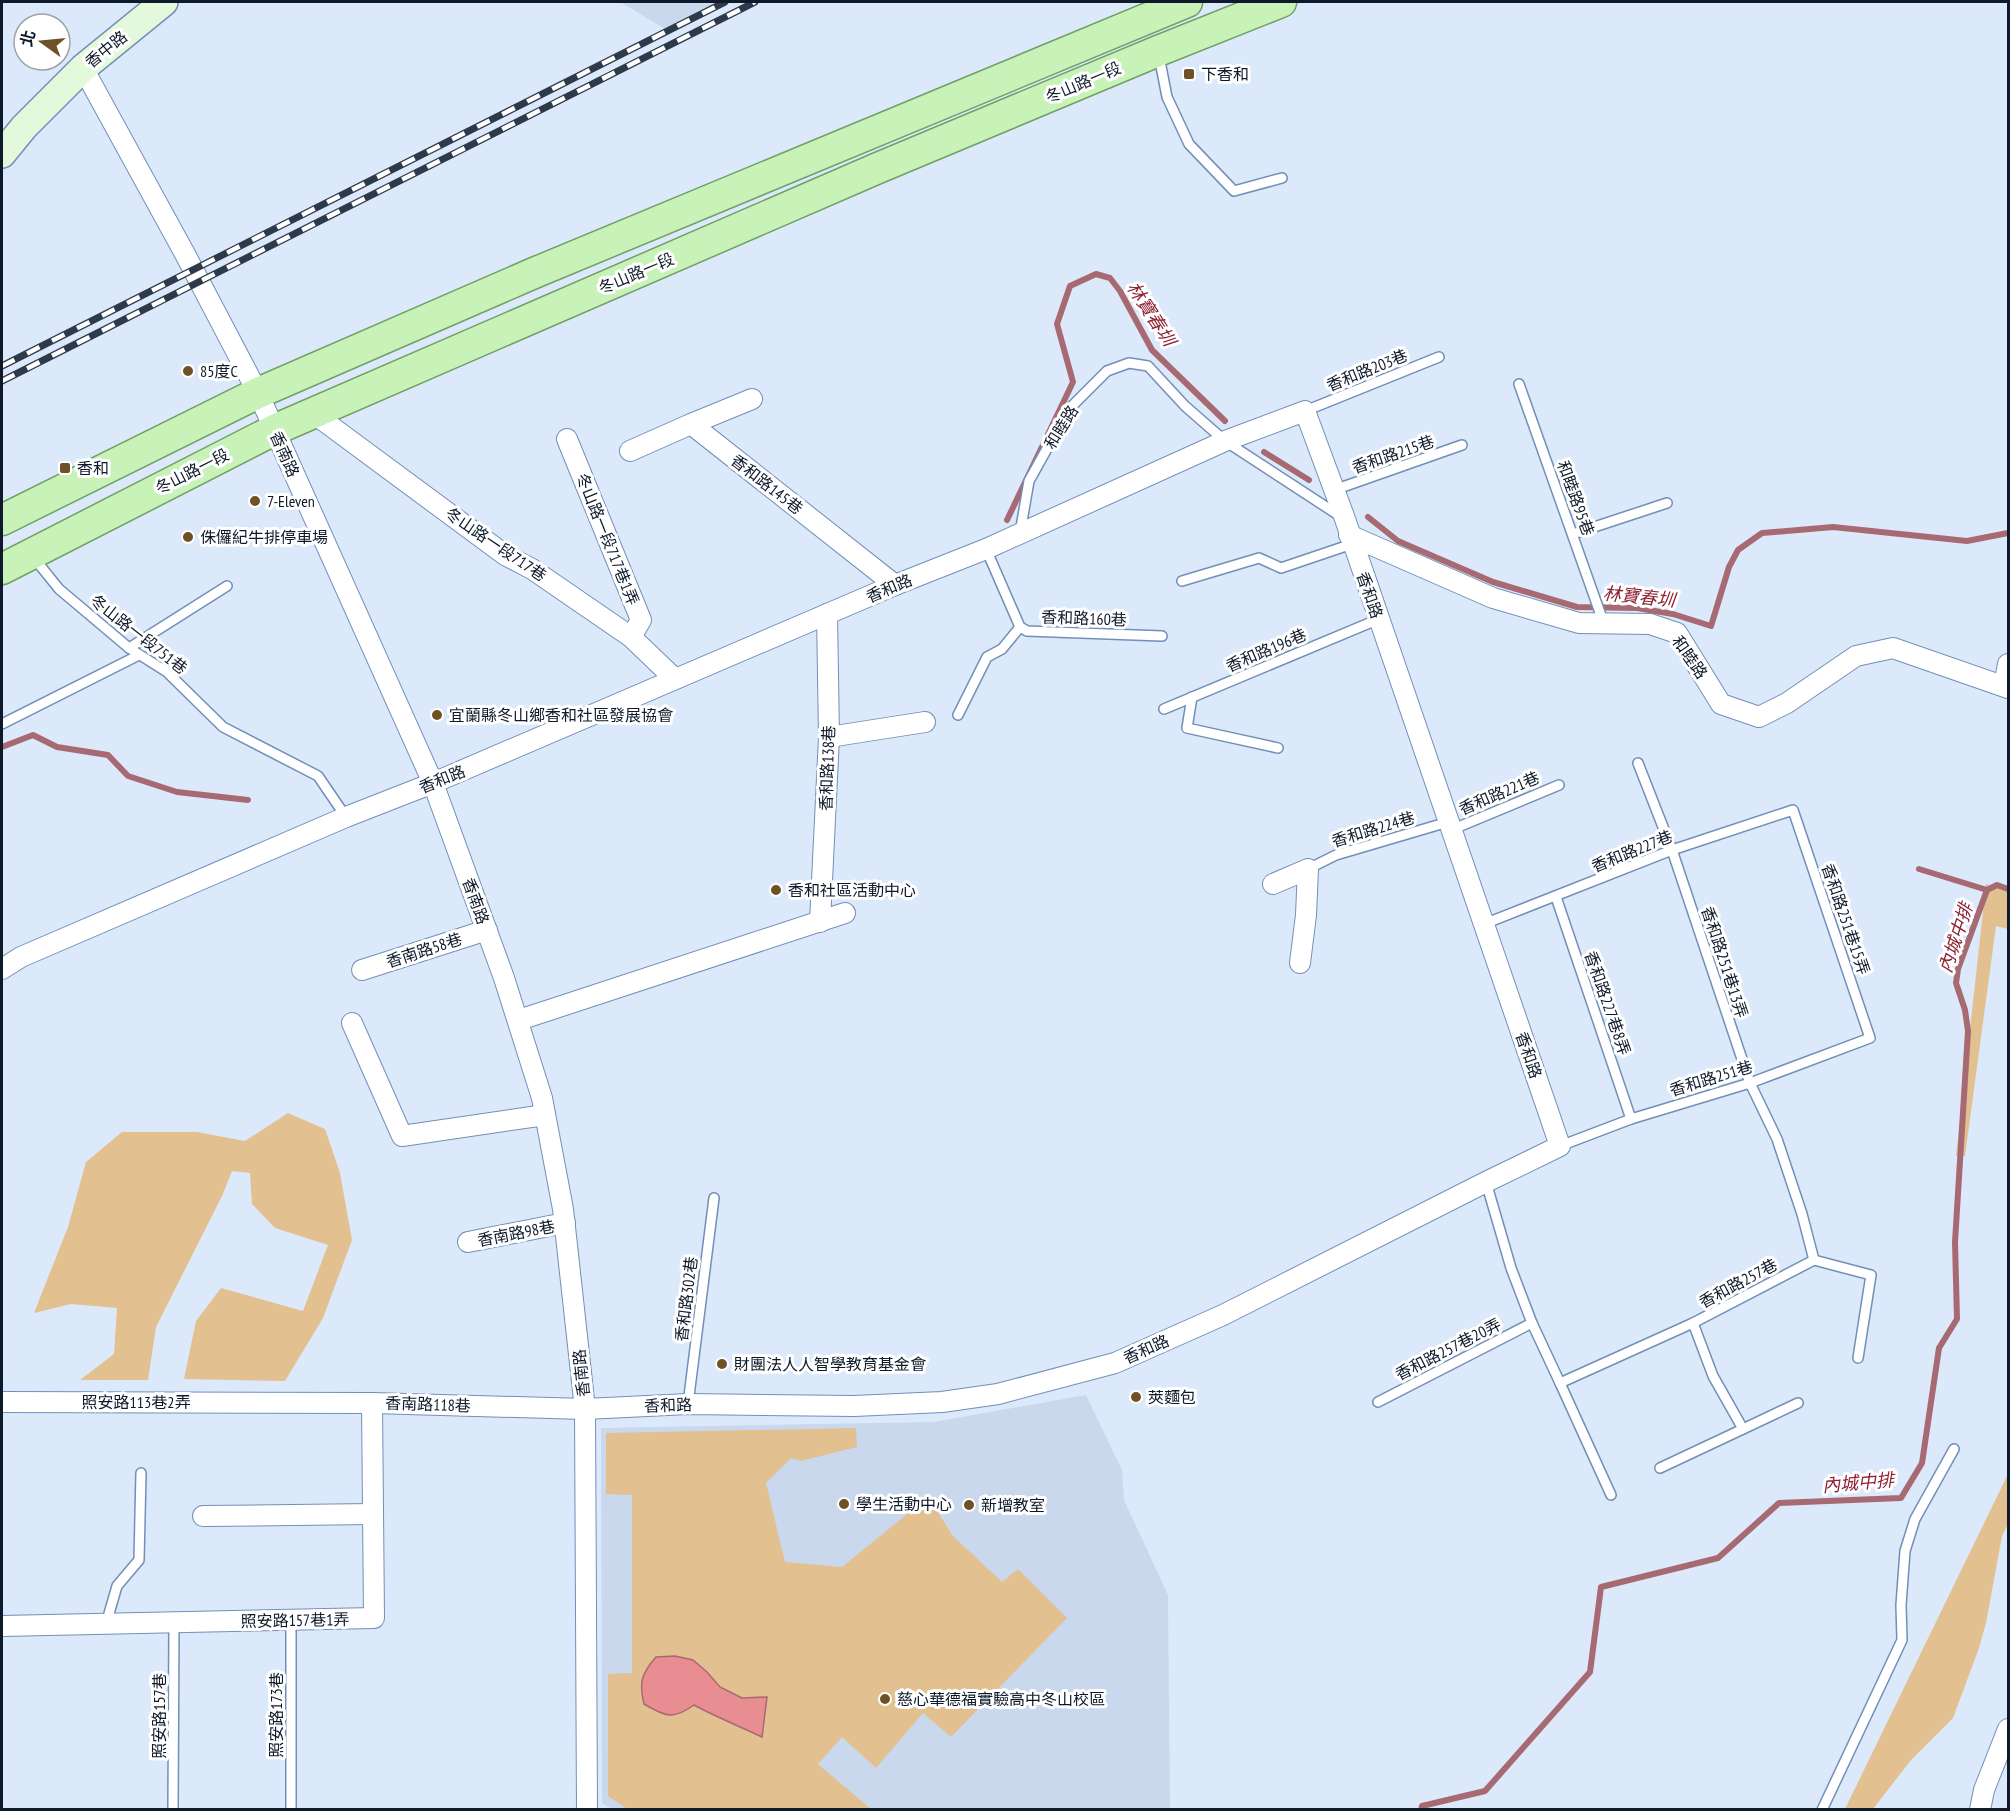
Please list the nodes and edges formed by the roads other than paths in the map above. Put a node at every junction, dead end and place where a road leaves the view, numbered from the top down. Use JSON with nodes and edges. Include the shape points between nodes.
{"nodes":[{"id":1,"x":164,"y":2,"type":"edge"},
{"id":2,"x":1187,"y":2,"type":"edge"},
{"id":3,"x":1281,"y":2,"type":"edge"},
{"id":4,"x":1146,"y":18,"type":"junction"},
{"id":5,"x":1158,"y":51,"type":"junction"},
{"id":6,"x":83,"y":68,"type":"junction"},
{"id":7,"x":2,"y":154,"type":"edge"},
{"id":8,"x":1282,"y":178,"type":"dead end"},
{"id":9,"x":1439,"y":357,"type":"dead end"},
{"id":10,"x":1519,"y":384,"type":"dead end"},
{"id":11,"x":258,"y":393,"type":"junction"},
{"id":12,"x":752,"y":399,"type":"dead end"},
{"id":13,"x":1305,"y":411,"type":"junction"},
{"id":14,"x":313,"y":412,"type":"junction"},
{"id":15,"x":691,"y":424,"type":"junction"},
{"id":16,"x":274,"y":429,"type":"junction"},
{"id":17,"x":567,"y":439,"type":"dead end"},
{"id":18,"x":1228,"y":440,"type":"junction"},
{"id":19,"x":1462,"y":446,"type":"dead end"},
{"id":20,"x":630,"y":452,"type":"dead end"},
{"id":21,"x":1334,"y":490,"type":"junction"},
{"id":22,"x":1667,"y":503,"type":"dead end"},
{"id":23,"x":2,"y":520,"type":"edge"},
{"id":24,"x":1020,"y":533,"type":"junction"},
{"id":25,"x":1349,"y":533,"type":"junction"},
{"id":26,"x":1573,"y":534,"type":"junction"},
{"id":27,"x":986,"y":549,"type":"junction"},
{"id":28,"x":31,"y":554,"type":"junction"},
{"id":29,"x":2,"y":569,"type":"edge"},
{"id":30,"x":1182,"y":581,"type":"dead end"},
{"id":31,"x":895,"y":585,"type":"junction"},
{"id":32,"x":227,"y":586,"type":"dead end"},
{"id":33,"x":827,"y":614,"type":"junction"},
{"id":34,"x":1379,"y":620,"type":"junction"},
{"id":35,"x":1603,"y":621,"type":"junction"},
{"id":36,"x":1020,"y":627,"type":"junction"},
{"id":37,"x":1162,"y":636,"type":"dead end"},
{"id":38,"x":631,"y":637,"type":"junction"},
{"id":39,"x":129,"y":648,"type":"junction"},
{"id":40,"x":139,"y":654,"type":"junction"},
{"id":41,"x":2008,"y":664,"type":"edge"},
{"id":42,"x":675,"y":680,"type":"junction"},
{"id":43,"x":2006,"y":687,"type":"edge"},
{"id":44,"x":1192,"y":697,"type":"junction"},
{"id":45,"x":1164,"y":709,"type":"dead end"},
{"id":46,"x":958,"y":715,"type":"dead end"},
{"id":47,"x":925,"y":722,"type":"dead end"},
{"id":48,"x":2,"y":724,"type":"edge"},
{"id":49,"x":829,"y":737,"type":"junction"},
{"id":50,"x":1278,"y":748,"type":"dead end"},
{"id":51,"x":1638,"y":763,"type":"dead end"},
{"id":52,"x":433,"y":783,"type":"junction"},
{"id":53,"x":1559,"y":785,"type":"dead end"},
{"id":54,"x":1792,"y":810,"type":"joint"},
{"id":55,"x":346,"y":817,"type":"junction"},
{"id":56,"x":1450,"y":826,"type":"junction"},
{"id":57,"x":1672,"y":850,"type":"junction"},
{"id":58,"x":1308,"y":869,"type":"junction"},
{"id":59,"x":1273,"y":884,"type":"dead end"},
{"id":60,"x":1556,"y":897,"type":"junction"},
{"id":61,"x":845,"y":913,"type":"dead end"},
{"id":62,"x":820,"y":922,"type":"junction"},
{"id":63,"x":1484,"y":924,"type":"junction"},
{"id":64,"x":487,"y":930,"type":"junction"},
{"id":65,"x":1300,"y":963,"type":"dead end"},
{"id":66,"x":2,"y":969,"type":"edge"},
{"id":67,"x":362,"y":970,"type":"dead end"},
{"id":68,"x":519,"y":1020,"type":"junction"},
{"id":69,"x":352,"y":1023,"type":"dead end"},
{"id":70,"x":1870,"y":1038,"type":"joint"},
{"id":71,"x":1750,"y":1083,"type":"junction"},
{"id":72,"x":545,"y":1115,"type":"junction"},
{"id":73,"x":1631,"y":1119,"type":"junction"},
{"id":74,"x":1560,"y":1146,"type":"junction"},
{"id":75,"x":1486,"y":1182,"type":"junction"},
{"id":76,"x":714,"y":1198,"type":"dead end"},
{"id":77,"x":565,"y":1223,"type":"junction"},
{"id":78,"x":468,"y":1242,"type":"dead end"},
{"id":79,"x":1814,"y":1260,"type":"junction"},
{"id":80,"x":1532,"y":1323,"type":"junction"},
{"id":81,"x":1693,"y":1323,"type":"junction"},
{"id":82,"x":1858,"y":1358,"type":"dead end"},
{"id":83,"x":1560,"y":1383,"type":"junction"},
{"id":84,"x":2,"y":1402,"type":"edge"},
{"id":85,"x":271,"y":1402,"type":"joint"},
{"id":86,"x":1378,"y":1402,"type":"dead end"},
{"id":87,"x":372,"y":1403,"type":"junction"},
{"id":88,"x":1798,"y":1403,"type":"dead end"},
{"id":89,"x":688,"y":1404,"type":"junction"},
{"id":90,"x":585,"y":1409,"type":"junction"},
{"id":91,"x":1743,"y":1429,"type":"junction"},
{"id":92,"x":1954,"y":1449,"type":"dead end"},
{"id":93,"x":1660,"y":1468,"type":"dead end"},
{"id":94,"x":141,"y":1473,"type":"dead end"},
{"id":95,"x":1611,"y":1495,"type":"dead end"},
{"id":96,"x":373,"y":1514,"type":"junction"},
{"id":97,"x":203,"y":1516,"type":"dead end"},
{"id":98,"x":291,"y":1620,"type":"junction"},
{"id":99,"x":174,"y":1623,"type":"junction"},
{"id":100,"x":106,"y":1624,"type":"junction"},
{"id":101,"x":2,"y":1626,"type":"edge"},
{"id":102,"x":2008,"y":1729,"type":"edge"},
{"id":103,"x":173,"y":1809,"type":"edge"},
{"id":104,"x":291,"y":1809,"type":"edge"},
{"id":105,"x":587,"y":1809,"type":"edge"},
{"id":106,"x":1822,"y":1809,"type":"edge"},
{"id":107,"x":1980,"y":1809,"type":"edge"}],
"edges":[{"from":1,"to":6,"type":"street","name":"香中路"},
{"from":2,"to":4,"type":"main road","name":"冬山路一段"},
{"from":3,"to":5,"type":"main road","name":"冬山路一段"},
{"from":4,"to":5,"type":"main road"},
{"from":4,"to":11,"type":"main road","name":"冬山路一段","via":[[534,273]]},
{"from":5,"to":8,"type":"lane","via":[[1167,97],[1190,144],[1234,191]]},
{"from":5,"to":14,"type":"main road","name":"冬山路一段"},
{"from":6,"to":7,"type":"street","name":"香中路"},
{"from":6,"to":11,"type":"street","name":"香南路"},
{"from":9,"to":13,"type":"lane","name":"香和路203巷"},
{"from":10,"to":26,"type":"lane","name":"和睦路95巷"},
{"from":11,"to":16,"type":"street","name":"香南路"},
{"from":11,"to":23,"type":"main road","name":"冬山路一段"},
{"from":12,"to":15,"type":"street"},
{"from":13,"to":18,"type":"street","name":"香和路"},
{"from":13,"to":21,"type":"street","name":"香和路"},
{"from":14,"to":16,"type":"main road","name":"冬山路一段"},
{"from":14,"to":38,"type":"street","name":"冬山路一段717巷","via":[[505,555]]},
{"from":15,"to":20,"type":"street"},
{"from":15,"to":31,"type":"street","name":"香和路145巷"},
{"from":16,"to":28,"type":"main road","name":"冬山路一段"},
{"from":16,"to":52,"type":"street","name":"香南路"},
{"from":17,"to":38,"type":"street","name":"冬山路一段717巷1弄","via":[[641,620]]},
{"from":18,"to":24,"type":"street","name":"香和路"},
{"from":18,"to":24,"type":"lane","name":"和睦路","via":[[1185,406],[1148,366],[1129,363],[1107,371],[1069,409],[1029,481]]},
{"from":18,"to":25,"type":"lane","name":"和睦路"},
{"from":19,"to":21,"type":"lane","name":"香和路215巷"},
{"from":21,"to":25,"type":"street","name":"香和路"},
{"from":22,"to":26,"type":"lane"},
{"from":24,"to":27,"type":"street","name":"香和路"},
{"from":25,"to":30,"type":"lane","via":[[1281,568],[1259,558]]},
{"from":25,"to":34,"type":"street","name":"香和路"},
{"from":25,"to":35,"type":"street","name":"和睦路","via":[[1493,598],[1579,623]]},
{"from":26,"to":35,"type":"lane","name":"和睦路95巷"},
{"from":27,"to":31,"type":"street","name":"香和路"},
{"from":27,"to":36,"type":"lane","name":"香和路160巷"},
{"from":28,"to":29,"type":"main road","name":"冬山路一段"},
{"from":28,"to":39,"type":"lane","name":"冬山路一段751巷","via":[[59,589]]},
{"from":31,"to":33,"type":"street","name":"香和路"},
{"from":32,"to":39,"type":"lane"},
{"from":33,"to":42,"type":"street","name":"香和路"},
{"from":33,"to":49,"type":"street","name":"香和路138巷"},
{"from":34,"to":44,"type":"lane","name":"香和路196巷"},
{"from":34,"to":56,"type":"street","name":"香和路"},
{"from":35,"to":43,"type":"street","name":"和睦路","via":[[1650,624],[1677,633],[1721,704],[1759,717],[1787,703],[1856,656],[1893,648]]},
{"from":36,"to":37,"type":"lane","name":"香和路160巷","via":[[1027,631]]},
{"from":36,"to":46,"type":"lane","via":[[1002,649],[987,657]]},
{"from":38,"to":42,"type":"street","name":"冬山路一段717巷"},
{"from":39,"to":40,"type":"lane","name":"冬山路一段751巷"},
{"from":40,"to":48,"type":"lane"},
{"from":40,"to":55,"type":"lane","name":"冬山路一段751巷","via":[[167,672],[223,727],[318,776]]},
{"from":41,"to":43,"type":"street"},
{"from":42,"to":52,"type":"street","name":"香和路"},
{"from":44,"to":45,"type":"lane","name":"香和路196巷"},
{"from":44,"to":50,"type":"lane","via":[[1187,728]]},
{"from":47,"to":49,"type":"street"},
{"from":49,"to":62,"type":"street","name":"香和路138巷"},
{"from":51,"to":57,"type":"lane","name":"香和路251巷13弄"},
{"from":52,"to":55,"type":"street","name":"香和路"},
{"from":52,"to":64,"type":"street","name":"香南路"},
{"from":53,"to":56,"type":"lane","name":"香和路221巷"},
{"from":54,"to":57,"type":"lane","name":"香和路227巷"},
{"from":54,"to":70,"type":"lane","name":"香和路251巷15弄"},
{"from":55,"to":66,"type":"street","name":"香和路","via":[[31,952]]},
{"from":56,"to":58,"type":"lane","name":"香和路224巷","via":[[1336,855]]},
{"from":56,"to":63,"type":"street","name":"香和路"},
{"from":57,"to":60,"type":"lane","name":"香和路227巷"},
{"from":57,"to":71,"type":"lane","name":"香和路251巷13弄"},
{"from":58,"to":59,"type":"street"},
{"from":58,"to":65,"type":"street"},
{"from":60,"to":63,"type":"lane","name":"香和路227巷"},
{"from":60,"to":73,"type":"lane","name":"香和路227巷8弄"},
{"from":61,"to":62,"type":"street"},
{"from":62,"to":68,"type":"street"},
{"from":63,"to":74,"type":"street","name":"香和路"},
{"from":64,"to":67,"type":"street","name":"香南路58巷"},
{"from":64,"to":68,"type":"street","name":"香南路"},
{"from":68,"to":72,"type":"street","name":"香南路"},
{"from":69,"to":72,"type":"street","via":[[402,1137]]},
{"from":70,"to":71,"type":"lane","name":"香和路251巷"},
{"from":71,"to":73,"type":"lane","name":"香和路251巷"},
{"from":71,"to":79,"type":"lane","name":"香和路251巷13弄","via":[[1777,1139]]},
{"from":72,"to":77,"type":"street","name":"香南路"},
{"from":73,"to":74,"type":"lane","name":"香和路251巷"},
{"from":74,"to":75,"type":"street","name":"香和路"},
{"from":75,"to":80,"type":"lane"},
{"from":75,"to":89,"type":"street","name":"香和路","via":[[1223,1315],[1115,1363],[998,1394],[942,1402],[854,1406]]},
{"from":76,"to":89,"type":"lane","name":"香和路302巷"},
{"from":77,"to":78,"type":"street","name":"香南路98巷"},
{"from":77,"to":90,"type":"street","name":"香南路"},
{"from":79,"to":81,"type":"lane","name":"香和路257巷"},
{"from":79,"to":82,"type":"lane","via":[[1870,1275]]},
{"from":80,"to":83,"type":"lane"},
{"from":80,"to":86,"type":"lane","name":"香和路257巷20弄"},
{"from":81,"to":83,"type":"lane","name":"香和路257巷"},
{"from":81,"to":91,"type":"lane","via":[[1713,1376]]},
{"from":83,"to":95,"type":"lane"},
{"from":84,"to":85,"type":"street","name":"照安路113巷2弄"},
{"from":85,"to":87,"type":"street","name":"香南路118巷"},
{"from":87,"to":90,"type":"street","name":"香南路118巷"},
{"from":87,"to":96,"type":"street","name":"照安路157巷1弄"},
{"from":88,"to":91,"type":"lane"},
{"from":89,"to":90,"type":"street","name":"香和路"},
{"from":90,"to":105,"type":"street","name":"香南路"},
{"from":91,"to":93,"type":"lane"},
{"from":92,"to":106,"type":"lane","via":[[1915,1519],[1905,1551],[1902,1640]]},
{"from":94,"to":100,"type":"lane","via":[[139,1560],[117,1586]]},
{"from":96,"to":97,"type":"street"},
{"from":96,"to":98,"type":"street","name":"照安路157巷1弄","via":[[374,1618]]},
{"from":98,"to":99,"type":"street","name":"照安路157巷1弄"},
{"from":98,"to":104,"type":"lane","name":"照安路173巷"},
{"from":99,"to":100,"type":"street","name":"照安路157巷1弄"},
{"from":99,"to":103,"type":"lane","name":"照安路157巷"},
{"from":100,"to":101,"type":"street","name":"照安路157巷1弄"},
{"from":102,"to":107,"type":"street"}]}
